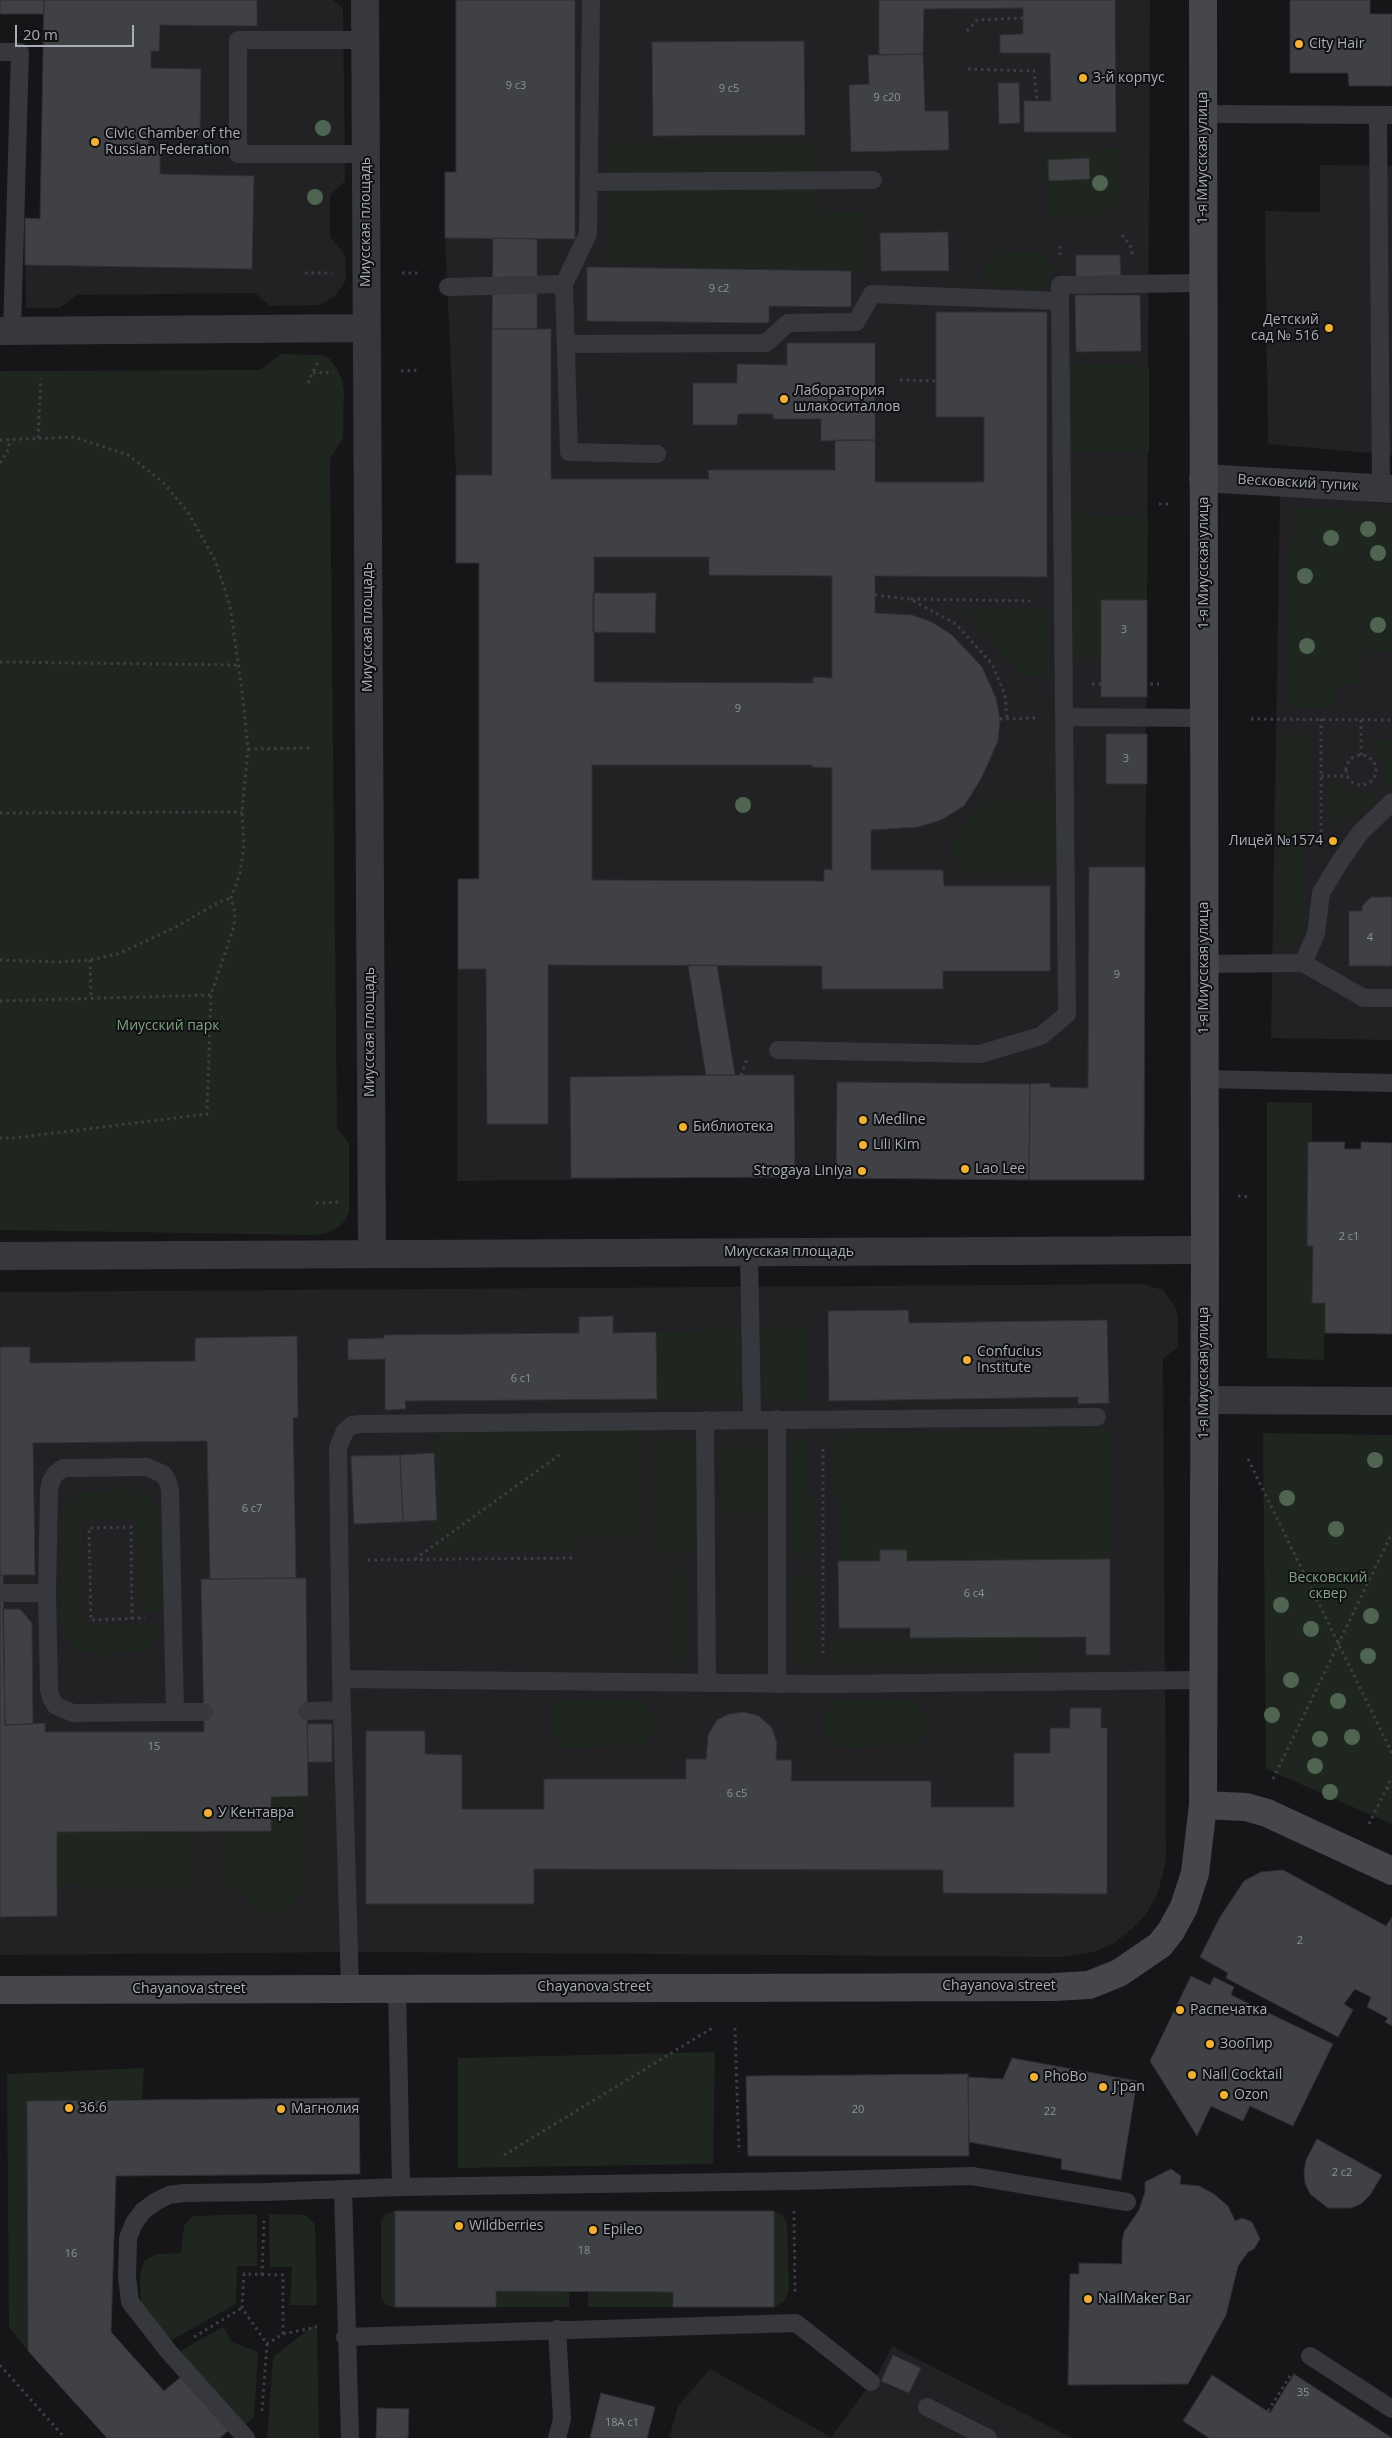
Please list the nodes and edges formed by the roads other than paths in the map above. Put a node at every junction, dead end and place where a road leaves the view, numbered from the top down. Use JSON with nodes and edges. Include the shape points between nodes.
{"nodes":[{"id":1,"x":365,"y":0,"type":"edge"},
{"id":2,"x":590,"y":0,"type":"edge"},
{"id":3,"x":1203,"y":0,"type":"edge"},
{"id":4,"x":365,"y":40,"type":"junction"},
{"id":5,"x":0,"y":52,"type":"edge"},
{"id":6,"x":1204,"y":114,"type":"junction"},
{"id":7,"x":1385,"y":115,"type":"edge"},
{"id":8,"x":366,"y":154,"type":"junction"},
{"id":9,"x":872,"y":180,"type":"dead end"},
{"id":10,"x":590,"y":182,"type":"junction"},
{"id":11,"x":1203,"y":283,"type":"junction"},
{"id":12,"x":564,"y":284,"type":"junction"},
{"id":13,"x":448,"y":287,"type":"dead end"},
{"id":14,"x":1060,"y":301,"type":"junction"},
{"id":15,"x":366,"y":328,"type":"junction"},
{"id":16,"x":6,"y":331,"type":"edge"},
{"id":17,"x":566,"y":344,"type":"junction"},
{"id":18,"x":657,"y":454,"type":"dead end"},
{"id":19,"x":1203,"y":478,"type":"junction"},
{"id":20,"x":1386,"y":488,"type":"edge"},
{"id":21,"x":1064,"y":717,"type":"junction"},
{"id":22,"x":1204,"y":718,"type":"junction"},
{"id":23,"x":1392,"y":802,"type":"edge"},
{"id":24,"x":1303,"y":963,"type":"junction"},
{"id":25,"x":1204,"y":964,"type":"junction"},
{"id":26,"x":1392,"y":998,"type":"edge"},
{"id":27,"x":778,"y":1050,"type":"dead end"},
{"id":28,"x":1204,"y":1079,"type":"junction"},
{"id":29,"x":1392,"y":1083,"type":"edge"},
{"id":30,"x":1205,"y":1250,"type":"junction"},
{"id":31,"x":749,"y":1252,"type":"junction"},
{"id":32,"x":372,"y":1254,"type":"junction"},
{"id":33,"x":0,"y":1256,"type":"edge"},
{"id":34,"x":1204,"y":1400,"type":"junction"},
{"id":35,"x":1392,"y":1401,"type":"edge"},
{"id":36,"x":1098,"y":1417,"type":"dead end"},
{"id":37,"x":752,"y":1419,"type":"junction"},
{"id":38,"x":778,"y":1419,"type":"junction"},
{"id":39,"x":705,"y":1420,"type":"junction"},
{"id":40,"x":3,"y":1593,"type":"dead end"},
{"id":41,"x":47,"y":1593,"type":"junction"},
{"id":42,"x":341,"y":1679,"type":"junction"},
{"id":43,"x":1202,"y":1680,"type":"junction"},
{"id":44,"x":707,"y":1683,"type":"junction"},
{"id":45,"x":777,"y":1684,"type":"junction"},
{"id":46,"x":342,"y":1710,"type":"junction"},
{"id":47,"x":307,"y":1711,"type":"dead end"},
{"id":48,"x":175,"y":1712,"type":"junction"},
{"id":49,"x":204,"y":1712,"type":"dead end"},
{"id":50,"x":1203,"y":1805,"type":"junction"},
{"id":51,"x":1392,"y":1871,"type":"edge"},
{"id":52,"x":1171,"y":1931,"type":"joint"},
{"id":53,"x":350,"y":1988,"type":"junction"},
{"id":54,"x":397,"y":1988,"type":"junction"},
{"id":55,"x":0,"y":1990,"type":"edge"},
{"id":56,"x":401,"y":2186,"type":"junction"},
{"id":57,"x":343,"y":2190,"type":"junction"},
{"id":58,"x":1127,"y":2202,"type":"dead end"},
{"id":59,"x":346,"y":2329,"type":"junction"},
{"id":60,"x":558,"y":2330,"type":"junction"},
{"id":61,"x":1312,"y":2357,"type":"road end"},
{"id":62,"x":871,"y":2382,"type":"dead end"},
{"id":63,"x":928,"y":2406,"type":"dead end"},
{"id":64,"x":1392,"y":2409,"type":"edge"},
{"id":65,"x":246,"y":2438,"type":"edge"},
{"id":66,"x":350,"y":2438,"type":"edge"},
{"id":67,"x":557,"y":2438,"type":"edge"},
{"id":68,"x":988,"y":2438,"type":"edge"}],
"edges":[{"from":1,"to":4,"type":"street","name":"Миусская площадь"},
{"from":2,"to":10,"type":"lane"},
{"from":3,"to":6,"type":"street","name":"1-я Миусская улица"},
{"from":4,"to":8,"type":"street","name":"Миусская площадь"},
{"from":4,"to":8,"type":"lane","via":[[238,40],[238,154]]},
{"from":5,"to":16,"type":"lane","via":[[20,52]]},
{"from":6,"to":7,"type":"lane"},
{"from":6,"to":11,"type":"street","name":"1-я Миусская улица"},
{"from":7,"to":20,"type":"lane"},
{"from":8,"to":15,"type":"street","name":"Миусская площадь"},
{"from":9,"to":10,"type":"lane"},
{"from":10,"to":12,"type":"lane","via":[[588,234]]},
{"from":11,"to":14,"type":"lane","via":[[1060,285]]},
{"from":11,"to":19,"type":"street","name":"1-я Миусская улица"},
{"from":12,"to":13,"type":"lane"},
{"from":12,"to":17,"type":"lane"},
{"from":14,"to":17,"type":"lane","via":[[872,294],[856,322],[788,323],[766,343]]},
{"from":14,"to":21,"type":"lane"},
{"from":15,"to":16,"type":"street"},
{"from":15,"to":32,"type":"street","name":"Миусская площадь"},
{"from":17,"to":18,"type":"lane","via":[[569,452]]},
{"from":19,"to":20,"type":"street","name":"Весковский тупик"},
{"from":19,"to":22,"type":"street","name":"1-я Миусская улица"},
{"from":21,"to":22,"type":"lane"},
{"from":21,"to":27,"type":"lane","via":[[1067,1014],[1041,1036],[980,1054]]},
{"from":22,"to":25,"type":"street","name":"1-я Миусская улица"},
{"from":23,"to":24,"type":"lane","via":[[1360,833],[1321,893],[1316,934]]},
{"from":24,"to":25,"type":"lane"},
{"from":24,"to":26,"type":"lane","via":[[1364,998]]},
{"from":25,"to":28,"type":"street","name":"1-я Миусская улица"},
{"from":28,"to":29,"type":"lane"},
{"from":28,"to":30,"type":"street","name":"1-я Миусская улица"},
{"from":30,"to":31,"type":"street","name":"Миусская площадь"},
{"from":30,"to":34,"type":"street","name":"1-я Миусская улица"},
{"from":31,"to":32,"type":"street","name":"Миусская площадь"},
{"from":31,"to":37,"type":"lane"},
{"from":32,"to":33,"type":"street","name":"Миусская площадь"},
{"from":34,"to":35,"type":"street"},
{"from":34,"to":43,"type":"street","name":"1-я Миусская улица"},
{"from":36,"to":38,"type":"lane"},
{"from":37,"to":38,"type":"lane"},
{"from":37,"to":39,"type":"lane"},
{"from":38,"to":45,"type":"lane"},
{"from":39,"to":42,"type":"lane","via":[[352,1425],[345,1431],[338,1448]]},
{"from":39,"to":44,"type":"lane"},
{"from":40,"to":41,"type":"lane"},
{"from":41,"to":48,"type":"lane","via":[[49,1689],[56,1706],[73,1713]]},
{"from":41,"to":48,"type":"lane","via":[[49,1490],[56,1473],[73,1467],[147,1467],[163,1474],[170,1490]]},
{"from":42,"to":44,"type":"lane"},
{"from":42,"to":46,"type":"lane"},
{"from":43,"to":45,"type":"lane"},
{"from":43,"to":50,"type":"street","name":"1-я Миусская улица"},
{"from":44,"to":45,"type":"lane"},
{"from":46,"to":47,"type":"lane"},
{"from":46,"to":53,"type":"lane"},
{"from":48,"to":49,"type":"lane"},
{"from":50,"to":51,"type":"street","via":[[1246,1807],[1267,1813]]},
{"from":50,"to":52,"type":"street","name":"1-я Миусская улица","via":[[1195,1873],[1184,1907]]},
{"from":52,"to":54,"type":"street","name":"Chayanova street","via":[[1160,1945],[1120,1973],[1089,1984],[1053,1987]]},
{"from":53,"to":54,"type":"street","name":"Chayanova street"},
{"from":53,"to":55,"type":"street","name":"Chayanova street"},
{"from":54,"to":56,"type":"lane"},
{"from":56,"to":57,"type":"lane"},
{"from":56,"to":58,"type":"lane","via":[[972,2176]]},
{"from":57,"to":59,"type":"lane"},
{"from":57,"to":65,"type":"lane","via":[[169,2195],[143,2211],[128,2238],[127,2290],[130,2302],[169,2352]]},
{"from":59,"to":60,"type":"lane"},
{"from":59,"to":66,"type":"lane"},
{"from":60,"to":62,"type":"lane","via":[[796,2322]]},
{"from":60,"to":67,"type":"lane","via":[[562,2418]]},
{"from":61,"to":64,"type":"lane"},
{"from":63,"to":68,"type":"lane"}]}
